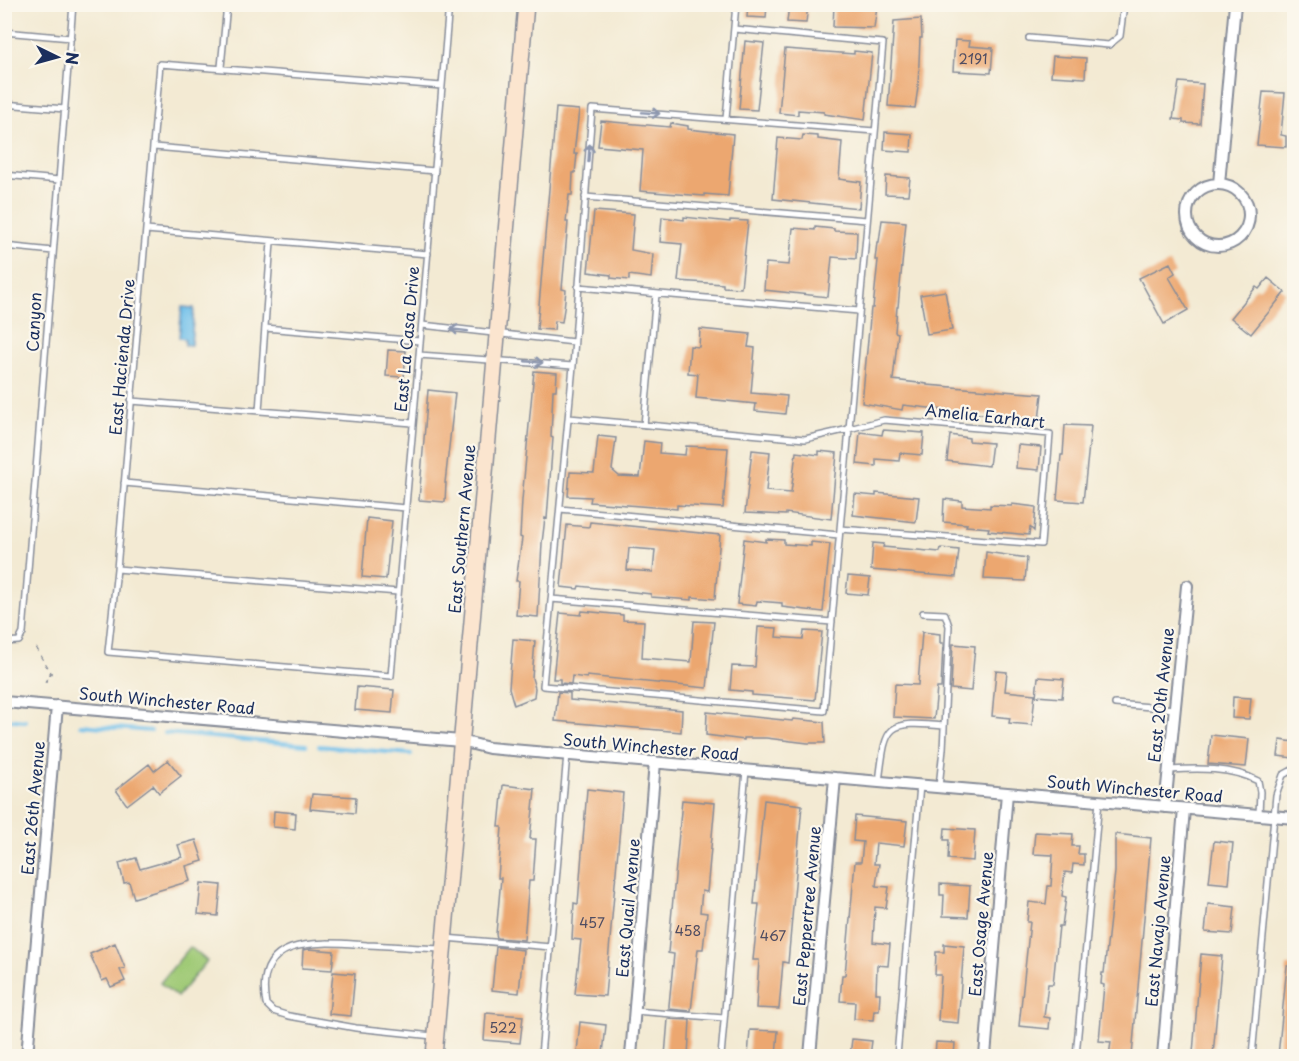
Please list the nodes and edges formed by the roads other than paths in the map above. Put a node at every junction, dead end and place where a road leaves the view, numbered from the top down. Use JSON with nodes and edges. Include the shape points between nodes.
{"nodes":[{"id":1,"x":73,"y":4,"type":"edge"},
{"id":2,"x":227,"y":4,"type":"edge"},
{"id":3,"x":449,"y":4,"type":"edge"},
{"id":4,"x":526,"y":4,"type":"edge"},
{"id":5,"x":736,"y":4,"type":"edge"},
{"id":6,"x":1124,"y":4,"type":"edge"},
{"id":7,"x":1235,"y":4,"type":"edge"},
{"id":8,"x":734,"y":29,"type":"junction"},
{"id":9,"x":4,"y":32,"type":"edge"},
{"id":10,"x":70,"y":38,"type":"junction"},
{"id":11,"x":1029,"y":38,"type":"dead end"},
{"id":12,"x":221,"y":67,"type":"junction"},
{"id":13,"x":442,"y":86,"type":"junction"},
{"id":14,"x":4,"y":104,"type":"edge"},
{"id":15,"x":65,"y":109,"type":"junction"},
{"id":16,"x":726,"y":119,"type":"junction"},
{"id":17,"x":875,"y":131,"type":"junction"},
{"id":18,"x":154,"y":147,"type":"junction"},
{"id":19,"x":435,"y":171,"type":"junction"},
{"id":20,"x":4,"y":175,"type":"edge"},
{"id":21,"x":59,"y":180,"type":"junction"},
{"id":22,"x":1219,"y":184,"type":"junction"},
{"id":23,"x":585,"y":197,"type":"junction"},
{"id":24,"x":867,"y":220,"type":"junction"},
{"id":25,"x":146,"y":230,"type":"junction"},
{"id":26,"x":271,"y":242,"type":"junction"},
{"id":27,"x":4,"y":246,"type":"edge"},
{"id":28,"x":53,"y":251,"type":"junction"},
{"id":29,"x":428,"y":254,"type":"junction"},
{"id":30,"x":578,"y":287,"type":"junction"},
{"id":31,"x":656,"y":294,"type":"junction"},
{"id":32,"x":860,"y":311,"type":"junction"},
{"id":33,"x":422,"y":325,"type":"junction"},
{"id":34,"x":265,"y":328,"type":"junction"},
{"id":35,"x":497,"y":334,"type":"junction"},
{"id":36,"x":420,"y":341,"type":"junction"},
{"id":37,"x":574,"y":342,"type":"junction"},
{"id":38,"x":419,"y":355,"type":"junction"},
{"id":39,"x":495,"y":359,"type":"junction"},
{"id":40,"x":573,"y":366,"type":"junction"},
{"id":41,"x":131,"y":401,"type":"junction"},
{"id":42,"x":259,"y":411,"type":"junction"},
{"id":43,"x":568,"y":418,"type":"junction"},
{"id":44,"x":413,"y":423,"type":"junction"},
{"id":45,"x":644,"y":425,"type":"junction"},
{"id":46,"x":849,"y":429,"type":"junction"},
{"id":47,"x":124,"y":483,"type":"junction"},
{"id":48,"x":406,"y":508,"type":"junction"},
{"id":49,"x":560,"y":509,"type":"junction"},
{"id":50,"x":840,"y":532,"type":"junction"},
{"id":51,"x":117,"y":569,"type":"junction"},
{"id":52,"x":1187,"y":586,"type":"dead end"},
{"id":53,"x":398,"y":592,"type":"junction"},
{"id":54,"x":551,"y":599,"type":"junction"},
{"id":55,"x":923,"y":613,"type":"dead end"},
{"id":56,"x":832,"y":622,"type":"junction"},
{"id":57,"x":4,"y":642,"type":"edge"},
{"id":58,"x":391,"y":676,"type":"joint"},
{"id":59,"x":4,"y":702,"type":"edge"},
{"id":60,"x":1115,"y":704,"type":"dead end"},
{"id":61,"x":57,"y":706,"type":"junction"},
{"id":62,"x":1175,"y":709,"type":"junction"},
{"id":63,"x":944,"y":726,"type":"junction"},
{"id":64,"x":461,"y":741,"type":"junction"},
{"id":65,"x":567,"y":754,"type":"junction"},
{"id":66,"x":656,"y":762,"type":"junction"},
{"id":67,"x":1294,"y":769,"type":"edge"},
{"id":68,"x":746,"y":770,"type":"junction"},
{"id":69,"x":1169,"y":770,"type":"junction"},
{"id":70,"x":835,"y":778,"type":"junction"},
{"id":71,"x":879,"y":782,"type":"junction"},
{"id":72,"x":920,"y":786,"type":"junction"},
{"id":73,"x":939,"y":787,"type":"junction"},
{"id":74,"x":1007,"y":793,"type":"junction"},
{"id":75,"x":1099,"y":801,"type":"junction"},
{"id":76,"x":1165,"y":807,"type":"junction"},
{"id":77,"x":1184,"y":809,"type":"junction"},
{"id":78,"x":1258,"y":815,"type":"junction"},
{"id":79,"x":1273,"y":816,"type":"junction"},
{"id":80,"x":1294,"y":818,"type":"edge"},
{"id":81,"x":444,"y":943,"type":"junction"},
{"id":82,"x":551,"y":947,"type":"junction"},
{"id":83,"x":634,"y":1011,"type":"junction"},
{"id":84,"x":724,"y":1018,"type":"junction"},
{"id":85,"x":436,"y":1036,"type":"junction"},
{"id":86,"x":27,"y":1056,"type":"edge"},
{"id":87,"x":434,"y":1056,"type":"edge"},
{"id":88,"x":542,"y":1056,"type":"edge"},
{"id":89,"x":630,"y":1056,"type":"edge"},
{"id":90,"x":721,"y":1056,"type":"edge"},
{"id":91,"x":810,"y":1056,"type":"edge"},
{"id":92,"x":897,"y":1056,"type":"edge"},
{"id":93,"x":985,"y":1056,"type":"edge"},
{"id":94,"x":1076,"y":1056,"type":"edge"},
{"id":95,"x":1163,"y":1056,"type":"edge"},
{"id":96,"x":1252,"y":1056,"type":"edge"}],
"edges":[{"from":1,"to":10,"type":"lane","name":"Canyon"},
{"from":2,"to":12,"type":"lane"},
{"from":3,"to":13,"type":"lane","name":"East La Casa Drive"},
{"from":4,"to":35,"type":"main road","name":"East Southern Avenue"},
{"from":5,"to":8,"type":"lane"},
{"from":6,"to":11,"type":"lane","via":[[1120,36],[1108,45]]},
{"from":7,"to":22,"type":"street"},
{"from":8,"to":16,"type":"lane"},
{"from":8,"to":17,"type":"lane","via":[[883,43]]},
{"from":9,"to":10,"type":"lane"},
{"from":10,"to":15,"type":"lane","name":"Canyon"},
{"from":12,"to":13,"type":"lane"},
{"from":12,"to":18,"type":"lane","name":"East Hacienda Drive","via":[[160,64]]},
{"from":13,"to":19,"type":"lane","name":"East La Casa Drive"},
{"from":14,"to":15,"type":"lane"},
{"from":15,"to":21,"type":"lane","name":"Canyon"},
{"from":16,"to":17,"type":"lane"},
{"from":23,"to":16,"type":"lane","one_way":true,"via":[[592,109]]},
{"from":17,"to":24,"type":"lane"},
{"from":18,"to":19,"type":"lane"},
{"from":18,"to":25,"type":"lane","name":"East Hacienda Drive"},
{"from":19,"to":29,"type":"lane","name":"East La Casa Drive"},
{"from":20,"to":21,"type":"lane"},
{"from":21,"to":28,"type":"lane","name":"Canyon"},
{"from":22,"to":22,"type":"street","via":[[1200,190],[1193,197],[1187,216],[1194,235],[1202,242],[1222,246],[1232,243],[1246,229],[1249,208],[1239,191]]},
{"from":23,"to":24,"type":"lane"},
{"from":23,"to":30,"type":"lane"},
{"from":24,"to":32,"type":"lane"},
{"from":25,"to":26,"type":"lane"},
{"from":25,"to":41,"type":"lane","name":"East Hacienda Drive"},
{"from":26,"to":29,"type":"lane"},
{"from":26,"to":34,"type":"lane"},
{"from":27,"to":28,"type":"lane"},
{"from":28,"to":57,"type":"lane","name":"Canyon","via":[[23,633],[19,641]]},
{"from":29,"to":33,"type":"lane","name":"East La Casa Drive"},
{"from":30,"to":31,"type":"lane"},
{"from":30,"to":37,"type":"lane"},
{"from":31,"to":32,"type":"lane"},
{"from":31,"to":45,"type":"lane"},
{"from":32,"to":46,"type":"lane"},
{"from":35,"to":33,"type":"lane","one_way":true},
{"from":33,"to":36,"type":"lane","name":"East La Casa Drive"},
{"from":34,"to":36,"type":"lane"},
{"from":34,"to":42,"type":"lane"},
{"from":35,"to":37,"type":"lane"},
{"from":35,"to":39,"type":"main road","name":"East Southern Avenue"},
{"from":36,"to":38,"type":"lane","name":"East La Casa Drive"},
{"from":37,"to":40,"type":"lane"},
{"from":38,"to":39,"type":"lane"},
{"from":38,"to":44,"type":"lane","name":"East La Casa Drive"},
{"from":39,"to":40,"type":"lane","one_way":true},
{"from":39,"to":64,"type":"main road","name":"East Southern Avenue"},
{"from":40,"to":43,"type":"lane"},
{"from":41,"to":42,"type":"lane"},
{"from":41,"to":47,"type":"lane","name":"East Hacienda Drive"},
{"from":42,"to":44,"type":"lane"},
{"from":43,"to":45,"type":"lane"},
{"from":43,"to":49,"type":"lane"},
{"from":44,"to":48,"type":"lane","name":"East La Casa Drive"},
{"from":45,"to":46,"type":"lane","via":[[805,439]]},
{"from":46,"to":50,"type":"lane"},
{"from":46,"to":50,"type":"lane","name":"Amelia Earhart","via":[[885,420],[1050,434],[1041,544]]},
{"from":47,"to":48,"type":"lane"},
{"from":47,"to":51,"type":"lane","name":"East Hacienda Drive"},
{"from":48,"to":53,"type":"lane","name":"East La Casa Drive"},
{"from":49,"to":50,"type":"lane"},
{"from":49,"to":54,"type":"lane"},
{"from":50,"to":56,"type":"lane"},
{"from":51,"to":53,"type":"lane"},
{"from":51,"to":58,"type":"lane","name":"East Hacienda Drive","via":[[108,652]]},
{"from":52,"to":62,"type":"street","name":"East 20th Avenue"},
{"from":53,"to":58,"type":"lane","name":"East La Casa Drive"},
{"from":54,"to":56,"type":"lane"},
{"from":54,"to":56,"type":"lane","via":[[543,686],[824,711]]},
{"from":55,"to":63,"type":"lane","via":[[945,614],[949,626]]},
{"from":59,"to":61,"type":"street","name":"South Winchester Road"},
{"from":60,"to":62,"type":"lane"},
{"from":61,"to":64,"type":"street","name":"South Winchester Road"},
{"from":61,"to":86,"type":"street","name":"East 26th Avenue"},
{"from":62,"to":69,"type":"street","name":"East 20th Avenue"},
{"from":63,"to":71,"type":"lane","via":[[893,727],[883,749]]},
{"from":63,"to":73,"type":"lane"},
{"from":64,"to":65,"type":"street","name":"South Winchester Road","via":[[489,748]]},
{"from":64,"to":81,"type":"main road","name":"East Southern Avenue"},
{"from":65,"to":66,"type":"street","name":"South Winchester Road"},
{"from":65,"to":82,"type":"lane"},
{"from":66,"to":68,"type":"street","name":"South Winchester Road"},
{"from":66,"to":83,"type":"street","name":"East Quail Avenue"},
{"from":67,"to":79,"type":"lane","via":[[1279,781]]},
{"from":68,"to":70,"type":"street","name":"South Winchester Road"},
{"from":68,"to":84,"type":"lane"},
{"from":69,"to":76,"type":"street","name":"East 20th Avenue"},
{"from":69,"to":78,"type":"lane","via":[[1192,768],[1245,774],[1258,781]]},
{"from":70,"to":71,"type":"street","name":"South Winchester Road"},
{"from":70,"to":91,"type":"street","name":"East Peppertree Avenue"},
{"from":71,"to":72,"type":"street","name":"South Winchester Road"},
{"from":72,"to":73,"type":"street","name":"South Winchester Road"},
{"from":72,"to":92,"type":"lane"},
{"from":73,"to":74,"type":"street","name":"South Winchester Road"},
{"from":74,"to":75,"type":"street","name":"South Winchester Road"},
{"from":74,"to":93,"type":"street","name":"East Osage Avenue"},
{"from":75,"to":76,"type":"street","name":"South Winchester Road"},
{"from":75,"to":94,"type":"lane"},
{"from":76,"to":77,"type":"street","name":"South Winchester Road"},
{"from":77,"to":78,"type":"street","name":"South Winchester Road"},
{"from":77,"to":95,"type":"street","name":"East Navajo Avenue"},
{"from":78,"to":79,"type":"street","name":"South Winchester Road"},
{"from":79,"to":80,"type":"street","name":"South Winchester Road"},
{"from":79,"to":96,"type":"lane"},
{"from":81,"to":82,"type":"lane"},
{"from":81,"to":85,"type":"main road","name":"East Southern Avenue"},
{"from":81,"to":85,"type":"lane","via":[[306,943],[279,954],[265,976],[266,1004],[273,1011],[356,1028]]},
{"from":82,"to":88,"type":"lane"},
{"from":83,"to":84,"type":"lane"},
{"from":83,"to":89,"type":"street","name":"East Quail Avenue"},
{"from":84,"to":90,"type":"lane"},
{"from":85,"to":87,"type":"main road","name":"East Southern Avenue"}]}
